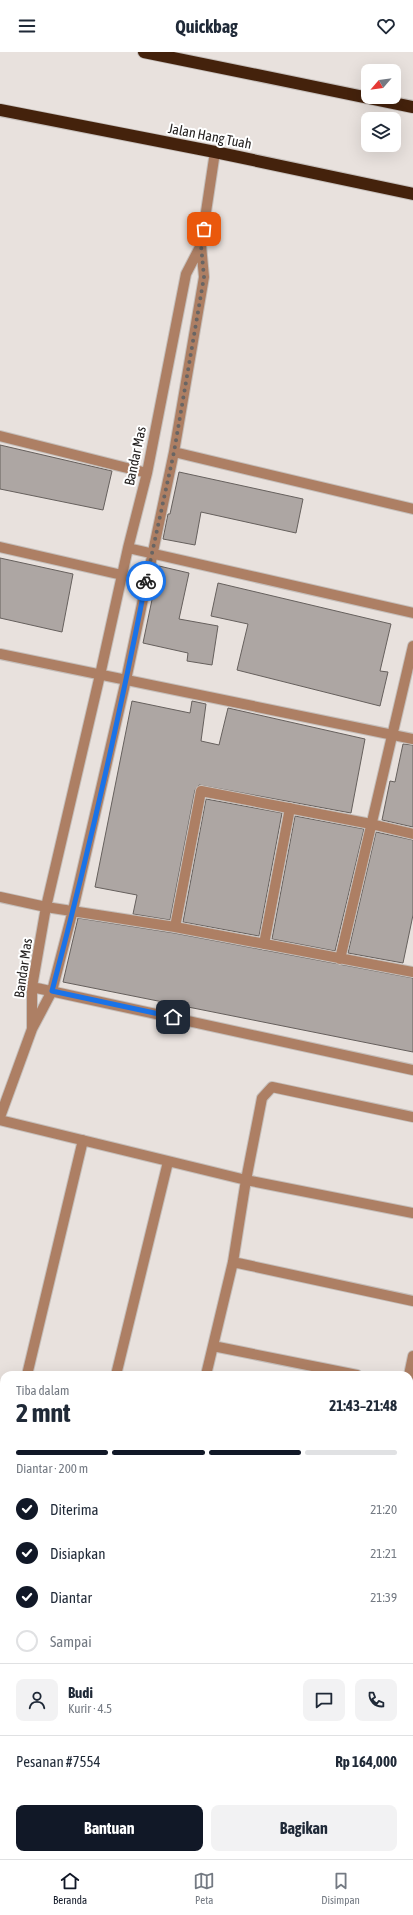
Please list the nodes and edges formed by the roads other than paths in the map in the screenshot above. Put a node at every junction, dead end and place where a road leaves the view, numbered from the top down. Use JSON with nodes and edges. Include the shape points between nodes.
{"nodes":[{"id":1,"x":144,"y":52,"type":"edge"},
{"id":2,"x":413,"y":107,"type":"edge"},
{"id":3,"x":0,"y":110,"type":"edge"},
{"id":4,"x":215,"y":152,"type":"junction"},
{"id":5,"x":413,"y":194,"type":"edge"},
{"id":6,"x":201,"y":245,"type":"junction"},
{"id":7,"x":0,"y":436,"type":"edge"},
{"id":8,"x":174,"y":452,"type":"junction"},
{"id":9,"x":147,"y":473,"type":"junction"},
{"id":10,"x":413,"y":509,"type":"edge"},
{"id":11,"x":0,"y":547,"type":"edge"},
{"id":12,"x":128,"y":548,"type":"junction"},
{"id":13,"x":151,"y":554,"type":"junction"},
{"id":14,"x":122,"y":575,"type":"junction"},
{"id":15,"x":413,"y":613,"type":"edge"},
{"id":16,"x":413,"y":646,"type":"edge"},
{"id":17,"x":0,"y":654,"type":"edge"},
{"id":18,"x":100,"y":675,"type":"junction"},
{"id":19,"x":126,"y":680,"type":"junction"},
{"id":20,"x":393,"y":735,"type":"junction"},
{"id":21,"x":413,"y":739,"type":"edge"},
{"id":22,"x":290,"y":808,"type":"junction"},
{"id":23,"x":371,"y":824,"type":"junction"},
{"id":24,"x":413,"y":834,"type":"edge"},
{"id":25,"x":0,"y":897,"type":"edge"},
{"id":26,"x":46,"y":906,"type":"junction"},
{"id":27,"x":73,"y":910,"type":"junction"},
{"id":28,"x":174,"y":927,"type":"junction"},
{"id":29,"x":264,"y":944,"type":"junction"},
{"id":30,"x":340,"y":959,"type":"junction"},
{"id":31,"x":413,"y":972,"type":"edge"},
{"id":32,"x":32,"y":987,"type":"junction"},
{"id":33,"x":52,"y":991,"type":"junction"},
{"id":34,"x":32,"y":1029,"type":"junction"},
{"id":35,"x":413,"y":1070,"type":"edge"},
{"id":36,"x":413,"y":1117,"type":"edge"},
{"id":37,"x":0,"y":1118,"type":"edge"},
{"id":38,"x":83,"y":1140,"type":"junction"},
{"id":39,"x":168,"y":1162,"type":"junction"},
{"id":40,"x":246,"y":1180,"type":"junction"},
{"id":41,"x":413,"y":1213,"type":"edge"},
{"id":42,"x":233,"y":1262,"type":"junction"},
{"id":43,"x":413,"y":1301,"type":"edge"},
{"id":44,"x":213,"y":1346,"type":"junction"},
{"id":45,"x":413,"y":1356,"type":"edge"},
{"id":46,"x":28,"y":1371,"type":"edge"},
{"id":47,"x":117,"y":1371,"type":"edge"},
{"id":48,"x":207,"y":1371,"type":"edge"},
{"id":49,"x":337,"y":1371,"type":"edge"},
{"id":50,"x":410,"y":1371,"type":"edge"}],
"edges":[{"from":1,"to":2,"type":"highway"},
{"from":3,"to":4,"type":"highway","name":"Jalan Hang Tuah"},
{"from":4,"to":5,"type":"highway","name":"Jalan Hang Tuah"},
{"from":4,"to":6,"type":"street","name":"Bandar Mas"},
{"from":6,"to":8,"type":"street","name":"Bandar Mas","via":[[204,277]]},
{"from":6,"to":9,"type":"street","name":"Bandar Mas","via":[[186,274]]},
{"from":7,"to":9,"type":"street"},
{"from":8,"to":10,"type":"street"},
{"from":8,"to":13,"type":"street","name":"Bandar Mas"},
{"from":9,"to":12,"type":"street","name":"Bandar Mas"},
{"from":11,"to":14,"type":"street"},
{"from":12,"to":13,"type":"street"},
{"from":12,"to":14,"type":"street","name":"Bandar Mas"},
{"from":13,"to":15,"type":"street"},
{"from":13,"to":19,"type":"street","name":"Bandar Mas"},
{"from":14,"to":18,"type":"street","name":"Bandar Mas"},
{"from":16,"to":20,"type":"street"},
{"from":17,"to":18,"type":"street"},
{"from":18,"to":19,"type":"street"},
{"from":18,"to":26,"type":"street","name":"Bandar Mas"},
{"from":19,"to":20,"type":"street"},
{"from":19,"to":27,"type":"street","name":"Bandar Mas"},
{"from":20,"to":21,"type":"street"},
{"from":20,"to":23,"type":"street"},
{"from":22,"to":23,"type":"street"},
{"from":22,"to":28,"type":"street","via":[[201,791]]},
{"from":22,"to":29,"type":"street"},
{"from":23,"to":24,"type":"street"},
{"from":23,"to":30,"type":"street"},
{"from":25,"to":26,"type":"street"},
{"from":26,"to":27,"type":"street"},
{"from":26,"to":32,"type":"street","name":"Bandar Mas"},
{"from":27,"to":28,"type":"street"},
{"from":27,"to":33,"type":"street","name":"Bandar Mas"},
{"from":28,"to":29,"type":"street"},
{"from":29,"to":30,"type":"street"},
{"from":30,"to":31,"type":"street"},
{"from":32,"to":33,"type":"street"},
{"from":32,"to":34,"type":"street","name":"Bandar Mas"},
{"from":33,"to":34,"type":"street","name":"Bandar Mas"},
{"from":33,"to":35,"type":"street"},
{"from":34,"to":37,"type":"street"},
{"from":36,"to":40,"type":"street","via":[[272,1087],[262,1098]]},
{"from":37,"to":38,"type":"street"},
{"from":38,"to":39,"type":"street"},
{"from":38,"to":46,"type":"street"},
{"from":39,"to":40,"type":"street"},
{"from":39,"to":47,"type":"street"},
{"from":40,"to":41,"type":"street"},
{"from":40,"to":42,"type":"street"},
{"from":42,"to":43,"type":"street"},
{"from":42,"to":44,"type":"street"},
{"from":44,"to":48,"type":"street"},
{"from":44,"to":49,"type":"street"},
{"from":45,"to":50,"type":"street"}]}
